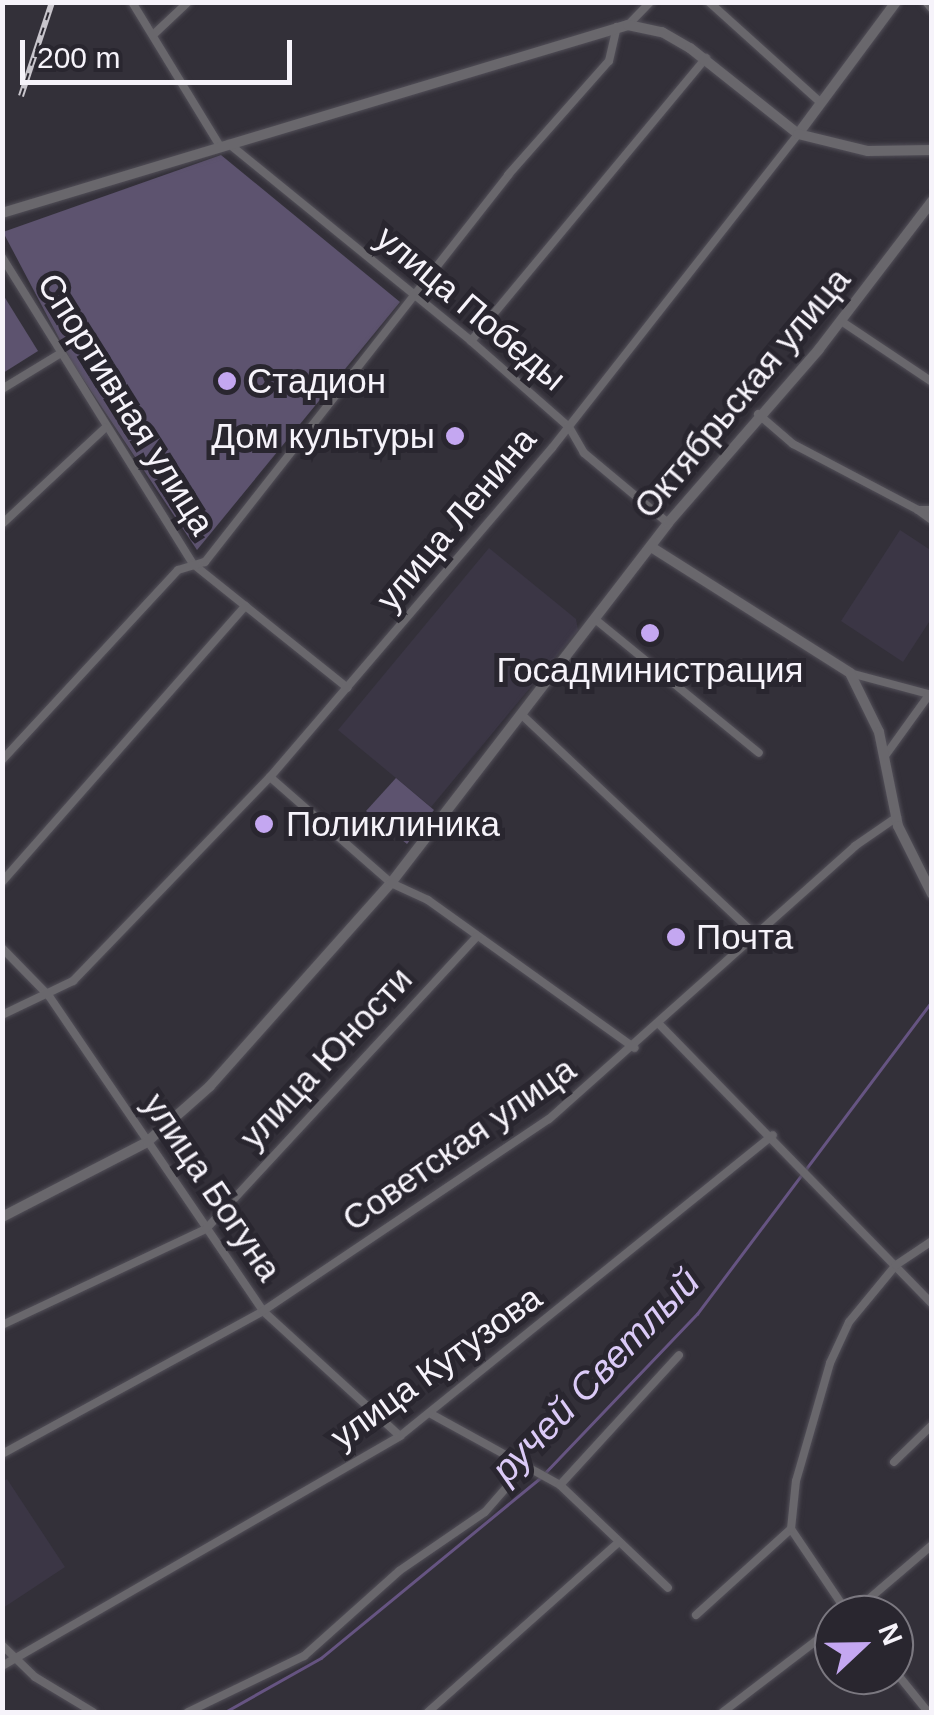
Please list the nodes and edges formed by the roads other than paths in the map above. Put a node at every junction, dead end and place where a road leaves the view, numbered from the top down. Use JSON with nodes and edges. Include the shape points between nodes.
{"nodes":[{"id":1,"x":132,"y":2,"type":"edge"},
{"id":2,"x":188,"y":2,"type":"edge"},
{"id":3,"x":650,"y":2,"type":"edge"},
{"id":4,"x":709,"y":2,"type":"edge"},
{"id":5,"x":896,"y":2,"type":"edge"},
{"id":6,"x":926,"y":2,"type":"edge"},
{"id":7,"x":932,"y":9,"type":"edge"},
{"id":8,"x":622,"y":26,"type":"junction"},
{"id":9,"x":153,"y":35,"type":"junction"},
{"id":10,"x":706,"y":58,"type":"junction"},
{"id":11,"x":819,"y":102,"type":"junction"},
{"id":12,"x":798,"y":134,"type":"junction"},
{"id":13,"x":224,"y":144,"type":"junction"},
{"id":14,"x":929,"y":151,"type":"edge"},
{"id":15,"x":932,"y":202,"type":"edge"},
{"id":16,"x":2,"y":212,"type":"edge"},
{"id":17,"x":2,"y":257,"type":"edge"},
{"id":18,"x":414,"y":294,"type":"junction"},
{"id":19,"x":841,"y":321,"type":"junction"},
{"id":20,"x":471,"y":341,"type":"junction"},
{"id":21,"x":60,"y":353,"type":"junction"},
{"id":22,"x":932,"y":382,"type":"edge"},
{"id":23,"x":2,"y":389,"type":"edge"},
{"id":24,"x":758,"y":414,"type":"junction"},
{"id":25,"x":569,"y":427,"type":"junction"},
{"id":26,"x":105,"y":428,"type":"junction"},
{"id":27,"x":918,"y":510,"type":"junction"},
{"id":28,"x":932,"y":510,"type":"edge"},
{"id":29,"x":932,"y":520,"type":"edge"},
{"id":30,"x":668,"y":523,"type":"junction"},
{"id":31,"x":2,"y":524,"type":"edge"},
{"id":32,"x":651,"y":546,"type":"junction"},
{"id":33,"x":193,"y":564,"type":"junction"},
{"id":34,"x":246,"y":606,"type":"junction"},
{"id":35,"x":596,"y":620,"type":"junction"},
{"id":36,"x":850,"y":673,"type":"junction"},
{"id":37,"x":348,"y":688,"type":"junction"},
{"id":38,"x":930,"y":694,"type":"edge"},
{"id":39,"x":522,"y":716,"type":"junction"},
{"id":40,"x":758,"y":753,"type":"dead end"},
{"id":41,"x":885,"y":756,"type":"junction"},
{"id":42,"x":2,"y":760,"type":"edge"},
{"id":43,"x":270,"y":777,"type":"junction"},
{"id":44,"x":900,"y":814,"type":"junction"},
{"id":45,"x":2,"y":882,"type":"edge"},
{"id":46,"x":391,"y":883,"type":"junction"},
{"id":47,"x":932,"y":894,"type":"edge"},
{"id":48,"x":754,"y":934,"type":"junction"},
{"id":49,"x":477,"y":936,"type":"junction"},
{"id":50,"x":2,"y":948,"type":"edge"},
{"id":51,"x":49,"y":996,"type":"junction"},
{"id":52,"x":2,"y":1015,"type":"edge"},
{"id":53,"x":660,"y":1025,"type":"junction"},
{"id":54,"x":635,"y":1048,"type":"junction"},
{"id":55,"x":773,"y":1135,"type":"junction"},
{"id":56,"x":147,"y":1142,"type":"junction"},
{"id":57,"x":2,"y":1217,"type":"edge"},
{"id":58,"x":206,"y":1229,"type":"junction"},
{"id":59,"x":932,"y":1241,"type":"edge"},
{"id":60,"x":896,"y":1265,"type":"junction"},
{"id":61,"x":932,"y":1304,"type":"edge"},
{"id":62,"x":262,"y":1312,"type":"junction"},
{"id":63,"x":2,"y":1326,"type":"edge"},
{"id":64,"x":679,"y":1355,"type":"dead end"},
{"id":65,"x":431,"y":1414,"type":"junction"},
{"id":66,"x":932,"y":1425,"type":"edge"},
{"id":67,"x":400,"y":1436,"type":"junction"},
{"id":68,"x":2,"y":1454,"type":"edge"},
{"id":69,"x":518,"y":1458,"type":"junction"},
{"id":70,"x":894,"y":1462,"type":"dead end"},
{"id":71,"x":560,"y":1484,"type":"junction"},
{"id":72,"x":791,"y":1529,"type":"junction"},
{"id":73,"x":619,"y":1542,"type":"junction"},
{"id":74,"x":932,"y":1545,"type":"edge"},
{"id":75,"x":668,"y":1588,"type":"dead end"},
{"id":76,"x":836,"y":1595,"type":"edge"},
{"id":77,"x":873,"y":1595,"type":"edge"},
{"id":78,"x":696,"y":1615,"type":"dead end"},
{"id":79,"x":814,"y":1642,"type":"edge"},
{"id":80,"x":2,"y":1645,"type":"edge"},
{"id":81,"x":14,"y":1658,"type":"junction"},
{"id":82,"x":2,"y":1666,"type":"edge"},
{"id":83,"x":93,"y":1712,"type":"edge"},
{"id":84,"x":188,"y":1712,"type":"edge"},
{"id":85,"x":428,"y":1712,"type":"edge"},
{"id":86,"x":723,"y":1712,"type":"edge"}],
"edges":[{"from":1,"to":9,"type":"street","name":"улица Победы"},
{"from":2,"to":9,"type":"street"},
{"from":3,"to":8,"type":"street"},
{"from":4,"to":11,"type":"street"},
{"from":5,"to":11,"type":"street","name":"улица Ленина"},
{"from":6,"to":7,"type":"street"},
{"from":8,"to":10,"type":"street","via":[[662,32]]},
{"from":8,"to":13,"type":"street"},
{"from":8,"to":18,"type":"street","via":[[609,60]]},
{"from":9,"to":13,"type":"street","name":"улица Победы"},
{"from":10,"to":12,"type":"street"},
{"from":10,"to":20,"type":"street"},
{"from":11,"to":12,"type":"street","name":"улица Ленина"},
{"from":12,"to":14,"type":"street","via":[[868,151]]},
{"from":12,"to":25,"type":"street","name":"улица Ленина"},
{"from":13,"to":16,"type":"street"},
{"from":13,"to":18,"type":"street","name":"улица Победы"},
{"from":15,"to":19,"type":"street","name":"Октябрьская улица"},
{"from":17,"to":21,"type":"street","name":"Спортивная улица"},
{"from":18,"to":20,"type":"street","name":"улица Победы"},
{"from":18,"to":33,"type":"street","via":[[205,562]]},
{"from":19,"to":22,"type":"street"},
{"from":19,"to":24,"type":"street","name":"Октябрьская улица"},
{"from":20,"to":25,"type":"street","name":"улица Победы"},
{"from":21,"to":23,"type":"street"},
{"from":21,"to":26,"type":"street","name":"Спортивная улица"},
{"from":24,"to":27,"type":"street","via":[[793,444]]},
{"from":24,"to":30,"type":"street","name":"Октябрьская улица"},
{"from":25,"to":30,"type":"street","name":"улица Победы","via":[[584,453]]},
{"from":25,"to":37,"type":"street","name":"улица Ленина"},
{"from":26,"to":31,"type":"street"},
{"from":26,"to":33,"type":"street","name":"Спортивная улица"},
{"from":27,"to":28,"type":"street"},
{"from":27,"to":29,"type":"street"},
{"from":30,"to":32,"type":"street","name":"Октябрьская улица"},
{"from":32,"to":35,"type":"street","name":"Октябрьская улица"},
{"from":32,"to":36,"type":"street"},
{"from":33,"to":34,"type":"street","name":"Спортивная улица"},
{"from":33,"to":42,"type":"street","via":[[178,570]]},
{"from":34,"to":37,"type":"street","name":"Спортивная улица"},
{"from":34,"to":45,"type":"street"},
{"from":35,"to":39,"type":"street","name":"Октябрьская улица"},
{"from":35,"to":40,"type":"street"},
{"from":36,"to":38,"type":"street"},
{"from":36,"to":41,"type":"street","via":[[869,700]]},
{"from":37,"to":43,"type":"street","name":"улица Ленина"},
{"from":38,"to":41,"type":"street"},
{"from":39,"to":46,"type":"street","name":"Октябрьская улица"},
{"from":39,"to":48,"type":"street"},
{"from":41,"to":44,"type":"street"},
{"from":43,"to":46,"type":"street"},
{"from":43,"to":51,"type":"street","name":"улица Ленина","via":[[90,965]]},
{"from":44,"to":47,"type":"street","via":[[898,826]]},
{"from":44,"to":48,"type":"street","name":"Советская улица"},
{"from":46,"to":49,"type":"street"},
{"from":46,"to":56,"type":"street","name":"Октябрьская улица","via":[[210,1086]]},
{"from":48,"to":53,"type":"street","name":"Советская улица"},
{"from":49,"to":54,"type":"street"},
{"from":49,"to":58,"type":"street","name":"улица Юности"},
{"from":50,"to":51,"type":"street","name":"улица Богуна"},
{"from":51,"to":52,"type":"street","name":"улица Ленина"},
{"from":51,"to":56,"type":"street","name":"улица Богуна"},
{"from":53,"to":54,"type":"street","name":"Советская улица"},
{"from":53,"to":55,"type":"street"},
{"from":54,"to":62,"type":"street","name":"Советская улица","via":[[548,1119]]},
{"from":55,"to":60,"type":"street"},
{"from":55,"to":65,"type":"street","name":"улица Кутузова"},
{"from":56,"to":57,"type":"street","name":"Октябрьская улица"},
{"from":56,"to":58,"type":"street","name":"улица Богуна"},
{"from":58,"to":62,"type":"street","name":"улица Богуна"},
{"from":58,"to":63,"type":"street","name":"улица Юности"},
{"from":59,"to":60,"type":"street"},
{"from":60,"to":61,"type":"street"},
{"from":60,"to":72,"type":"street","via":[[850,1322],[830,1364],[796,1481]]},
{"from":62,"to":67,"type":"street","name":"улица Богуна"},
{"from":62,"to":68,"type":"street","name":"Советская улица"},
{"from":64,"to":71,"type":"street"},
{"from":65,"to":67,"type":"street","name":"улица Кутузова"},
{"from":65,"to":69,"type":"street"},
{"from":66,"to":70,"type":"street"},
{"from":67,"to":81,"type":"street","name":"улица Кутузова"},
{"from":69,"to":71,"type":"street"},
{"from":69,"to":84,"type":"street","via":[[510,1482],[485,1512],[399,1571],[304,1656]]},
{"from":71,"to":73,"type":"street"},
{"from":72,"to":76,"type":"street"},
{"from":72,"to":78,"type":"street"},
{"from":73,"to":75,"type":"street"},
{"from":73,"to":85,"type":"street"},
{"from":74,"to":77,"type":"street"},
{"from":79,"to":86,"type":"street"},
{"from":80,"to":81,"type":"street"},
{"from":81,"to":82,"type":"street","name":"улица Кутузова"},
{"from":81,"to":83,"type":"street"}]}
